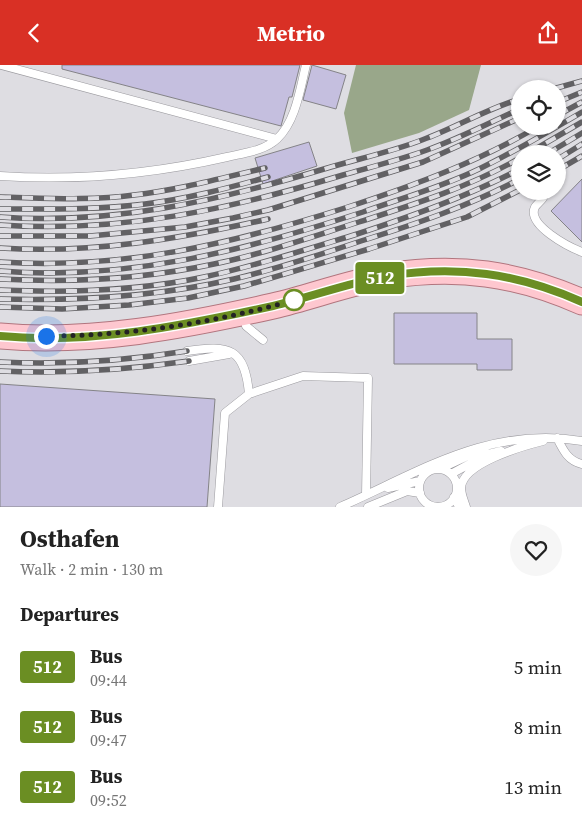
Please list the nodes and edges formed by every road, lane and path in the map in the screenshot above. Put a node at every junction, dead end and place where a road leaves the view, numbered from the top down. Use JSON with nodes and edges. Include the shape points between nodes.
{"nodes":[{"id":1,"x":1,"y":65,"type":"edge"},
{"id":2,"x":306,"y":65,"type":"edge"},
{"id":3,"x":277,"y":139,"type":"junction"},
{"id":4,"x":0,"y":176,"type":"edge"},
{"id":5,"x":541,"y":200,"type":"edge"},
{"id":6,"x":582,"y":252,"type":"edge"},
{"id":7,"x":582,"y":302,"type":"edge"},
{"id":8,"x":243,"y":312,"type":"junction"},
{"id":9,"x":0,"y":336,"type":"edge"},
{"id":10,"x":263,"y":340,"type":"dead end"},
{"id":11,"x":187,"y":351,"type":"dead end"},
{"id":12,"x":234,"y":354,"type":"junction"},
{"id":13,"x":189,"y":361,"type":"dead end"},
{"id":14,"x":249,"y":394,"type":"junction"},
{"id":15,"x":557,"y":438,"type":"junction"},
{"id":16,"x":582,"y":441,"type":"edge"},
{"id":17,"x":498,"y":442,"type":"junction"},
{"id":18,"x":511,"y":449,"type":"junction"},
{"id":19,"x":582,"y":464,"type":"edge"},
{"id":20,"x":440,"y":469,"type":"junction"},
{"id":21,"x":451,"y":474,"type":"junction"},
{"id":22,"x":420,"y":481,"type":"junction"},
{"id":23,"x":377,"y":490,"type":"junction"},
{"id":24,"x":420,"y":493,"type":"junction"},
{"id":25,"x":366,"y":495,"type":"junction"},
{"id":26,"x":454,"y":497,"type":"junction"},
{"id":27,"x":427,"y":503,"type":"junction"},
{"id":28,"x":446,"y":506,"type":"edge"},
{"id":29,"x":218,"y":507,"type":"edge"},
{"id":30,"x":340,"y":507,"type":"edge"},
{"id":31,"x":368,"y":507,"type":"edge"},
{"id":32,"x":419,"y":507,"type":"edge"},
{"id":33,"x":459,"y":507,"type":"edge"},
{"id":34,"x":466,"y":507,"type":"edge"}],
"edges":[{"from":1,"to":3,"type":"lane"},
{"from":2,"to":3,"type":"lane","via":[[293,113]]},
{"from":3,"to":4,"type":"lane","via":[[264,147],[171,168],[89,178]]},
{"from":5,"to":6,"type":"lane","via":[[535,206],[536,220],[565,246]]},
{"from":7,"to":8,"type":"main road","via":[[552,289],[494,273],[441,271],[387,277]]},
{"from":8,"to":9,"type":"main road","via":[[177,326],[84,336]]},
{"from":8,"to":10,"type":"lane","via":[[246,327]]},
{"from":11,"to":12,"type":"lane","via":[[220,348]]},
{"from":12,"to":13,"type":"lane"},
{"from":12,"to":14,"type":"lane","via":[[243,361]]},
{"from":14,"to":25,"type":"lane","via":[[303,376],[368,378]]},
{"from":14,"to":29,"type":"lane","via":[[225,413]]},
{"from":15,"to":16,"type":"lane"},
{"from":15,"to":17,"type":"lane"},
{"from":15,"to":18,"type":"lane"},
{"from":15,"to":19,"type":"lane","via":[[573,462]]},
{"from":17,"to":20,"type":"lane"},
{"from":17,"to":23,"type":"lane","via":[[450,457]]},
{"from":18,"to":21,"type":"lane","via":[[488,454]]},
{"from":18,"to":34,"type":"lane","via":[[470,472],[464,479],[461,488]]},
{"from":20,"to":21,"type":"lane"},
{"from":20,"to":22,"type":"lane","via":[[428,472]]},
{"from":21,"to":26,"type":"lane","via":[[457,485]]},
{"from":22,"to":23,"type":"lane"},
{"from":22,"to":24,"type":"lane"},
{"from":23,"to":25,"type":"lane"},
{"from":24,"to":27,"type":"lane"},
{"from":24,"to":31,"type":"lane","via":[[406,491]]},
{"from":25,"to":30,"type":"lane"},
{"from":26,"to":28,"type":"lane"},
{"from":26,"to":33,"type":"lane"},
{"from":27,"to":28,"type":"lane"},
{"from":27,"to":32,"type":"lane"}]}
